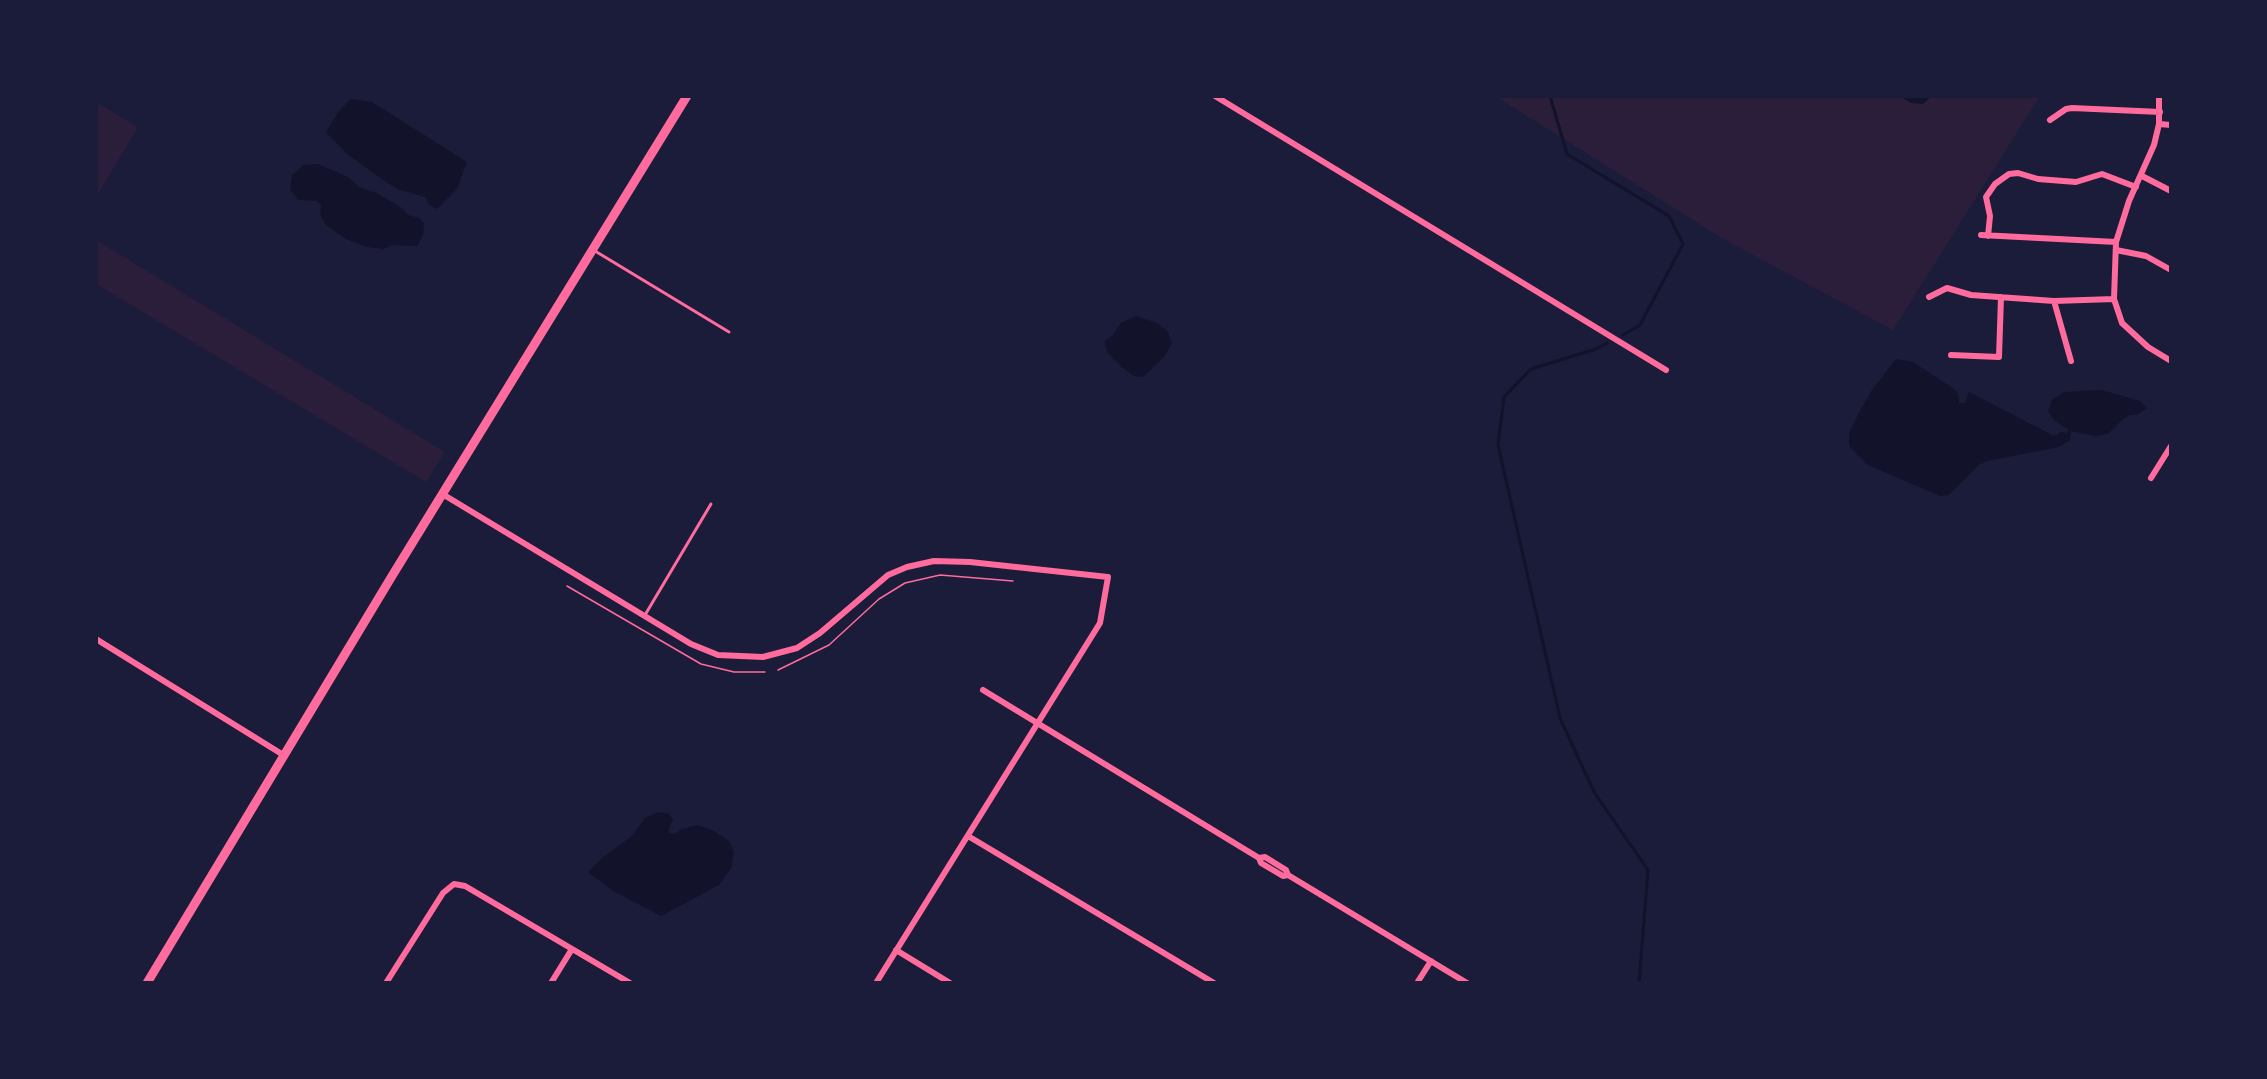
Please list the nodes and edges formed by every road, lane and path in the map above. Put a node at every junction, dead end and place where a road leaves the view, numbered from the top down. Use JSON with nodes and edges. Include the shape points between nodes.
{"nodes":[{"id":1,"x":687,"y":96,"type":"edge"},
{"id":2,"x":1215,"y":96,"type":"edge"},
{"id":3,"x":2159,"y":96,"type":"edge"},
{"id":4,"x":2160,"y":112,"type":"junction"},
{"id":5,"x":2050,"y":120,"type":"dead end"},
{"id":6,"x":2159,"y":124,"type":"junction"},
{"id":7,"x":2171,"y":125,"type":"edge"},
{"id":8,"x":2142,"y":176,"type":"junction"},
{"id":9,"x":2136,"y":187,"type":"junction"},
{"id":10,"x":2171,"y":191,"type":"edge"},
{"id":11,"x":2116,"y":242,"type":"junction"},
{"id":12,"x":593,"y":250,"type":"junction"},
{"id":13,"x":2116,"y":250,"type":"junction"},
{"id":14,"x":2171,"y":270,"type":"edge"},
{"id":15,"x":1929,"y":297,"type":"dead end"},
{"id":16,"x":2001,"y":297,"type":"junction"},
{"id":17,"x":2054,"y":300,"type":"junction"},
{"id":18,"x":2114,"y":300,"type":"junction"},
{"id":19,"x":729,"y":332,"type":"dead end"},
{"id":20,"x":1951,"y":356,"type":"dead end"},
{"id":21,"x":2070,"y":361,"type":"dead end"},
{"id":22,"x":2171,"y":361,"type":"edge"},
{"id":23,"x":1666,"y":370,"type":"dead end"},
{"id":24,"x":2171,"y":446,"type":"edge"},
{"id":25,"x":2151,"y":478,"type":"dead end"},
{"id":26,"x":444,"y":495,"type":"junction"},
{"id":27,"x":711,"y":504,"type":"dead end"},
{"id":28,"x":1013,"y":581,"type":"dead end"},
{"id":29,"x":567,"y":586,"type":"dead end"},
{"id":30,"x":644,"y":616,"type":"junction"},
{"id":31,"x":96,"y":639,"type":"edge"},
{"id":32,"x":778,"y":670,"type":"dead end"},
{"id":33,"x":765,"y":672,"type":"dead end"},
{"id":34,"x":983,"y":690,"type":"dead end"},
{"id":35,"x":1038,"y":723,"type":"junction"},
{"id":36,"x":285,"y":756,"type":"junction"},
{"id":37,"x":968,"y":836,"type":"junction"},
{"id":38,"x":572,"y":949,"type":"junction"},
{"id":39,"x":896,"y":950,"type":"junction"},
{"id":40,"x":1431,"y":961,"type":"junction"},
{"id":41,"x":147,"y":983,"type":"edge"},
{"id":42,"x":386,"y":983,"type":"edge"},
{"id":43,"x":551,"y":983,"type":"edge"},
{"id":44,"x":630,"y":983,"type":"edge"},
{"id":45,"x":876,"y":983,"type":"edge"},
{"id":46,"x":950,"y":983,"type":"edge"},
{"id":47,"x":1214,"y":983,"type":"edge"},
{"id":48,"x":1417,"y":983,"type":"edge"},
{"id":49,"x":1467,"y":983,"type":"edge"}],
"edges":[{"from":1,"to":12,"type":"main road"},
{"from":2,"to":23,"type":"street"},
{"from":3,"to":4,"type":"street"},
{"from":4,"to":5,"type":"street","via":[[2072,108]]},
{"from":4,"to":6,"type":"street"},
{"from":6,"to":7,"type":"street"},
{"from":6,"to":8,"type":"street"},
{"from":8,"to":9,"type":"street"},
{"from":8,"to":10,"type":"street"},
{"from":9,"to":11,"type":"street"},
{"from":9,"to":11,"type":"street","via":[[2102,174],[2076,182],[2009,174],[1986,197],[1990,216],[1985,235]]},
{"from":11,"to":13,"type":"street"},
{"from":12,"to":19,"type":"lane"},
{"from":12,"to":26,"type":"main road"},
{"from":13,"to":14,"type":"street","via":[[2146,256]]},
{"from":13,"to":18,"type":"street"},
{"from":15,"to":16,"type":"street","via":[[1947,288],[1960,294]]},
{"from":16,"to":17,"type":"street"},
{"from":16,"to":20,"type":"street","via":[[1999,357]]},
{"from":17,"to":18,"type":"street"},
{"from":17,"to":21,"type":"street"},
{"from":18,"to":22,"type":"street","via":[[2122,323],[2148,347]]},
{"from":24,"to":25,"type":"street"},
{"from":26,"to":30,"type":"street"},
{"from":26,"to":36,"type":"main road"},
{"from":27,"to":30,"type":"lane"},
{"from":28,"to":32,"type":"path","via":[[940,575],[906,584],[879,599],[829,645]]},
{"from":29,"to":33,"type":"path","via":[[701,664],[734,672]]},
{"from":30,"to":35,"type":"street","via":[[718,655],[763,657],[798,648],[888,575],[907,567],[934,561],[970,562],[1108,577],[1100,623]]},
{"from":31,"to":36,"type":"street"},
{"from":34,"to":35,"type":"street"},
{"from":35,"to":37,"type":"street"},
{"from":35,"to":40,"type":"street","via":[[1259,858],[1272,861],[1288,875]]},
{"from":36,"to":41,"type":"main road"},
{"from":37,"to":39,"type":"street"},
{"from":37,"to":47,"type":"street"},
{"from":38,"to":42,"type":"street","via":[[465,886],[454,885],[443,893]]},
{"from":38,"to":43,"type":"street"},
{"from":38,"to":44,"type":"street"},
{"from":39,"to":45,"type":"street"},
{"from":39,"to":46,"type":"street"},
{"from":40,"to":48,"type":"street"},
{"from":40,"to":49,"type":"street"}]}
